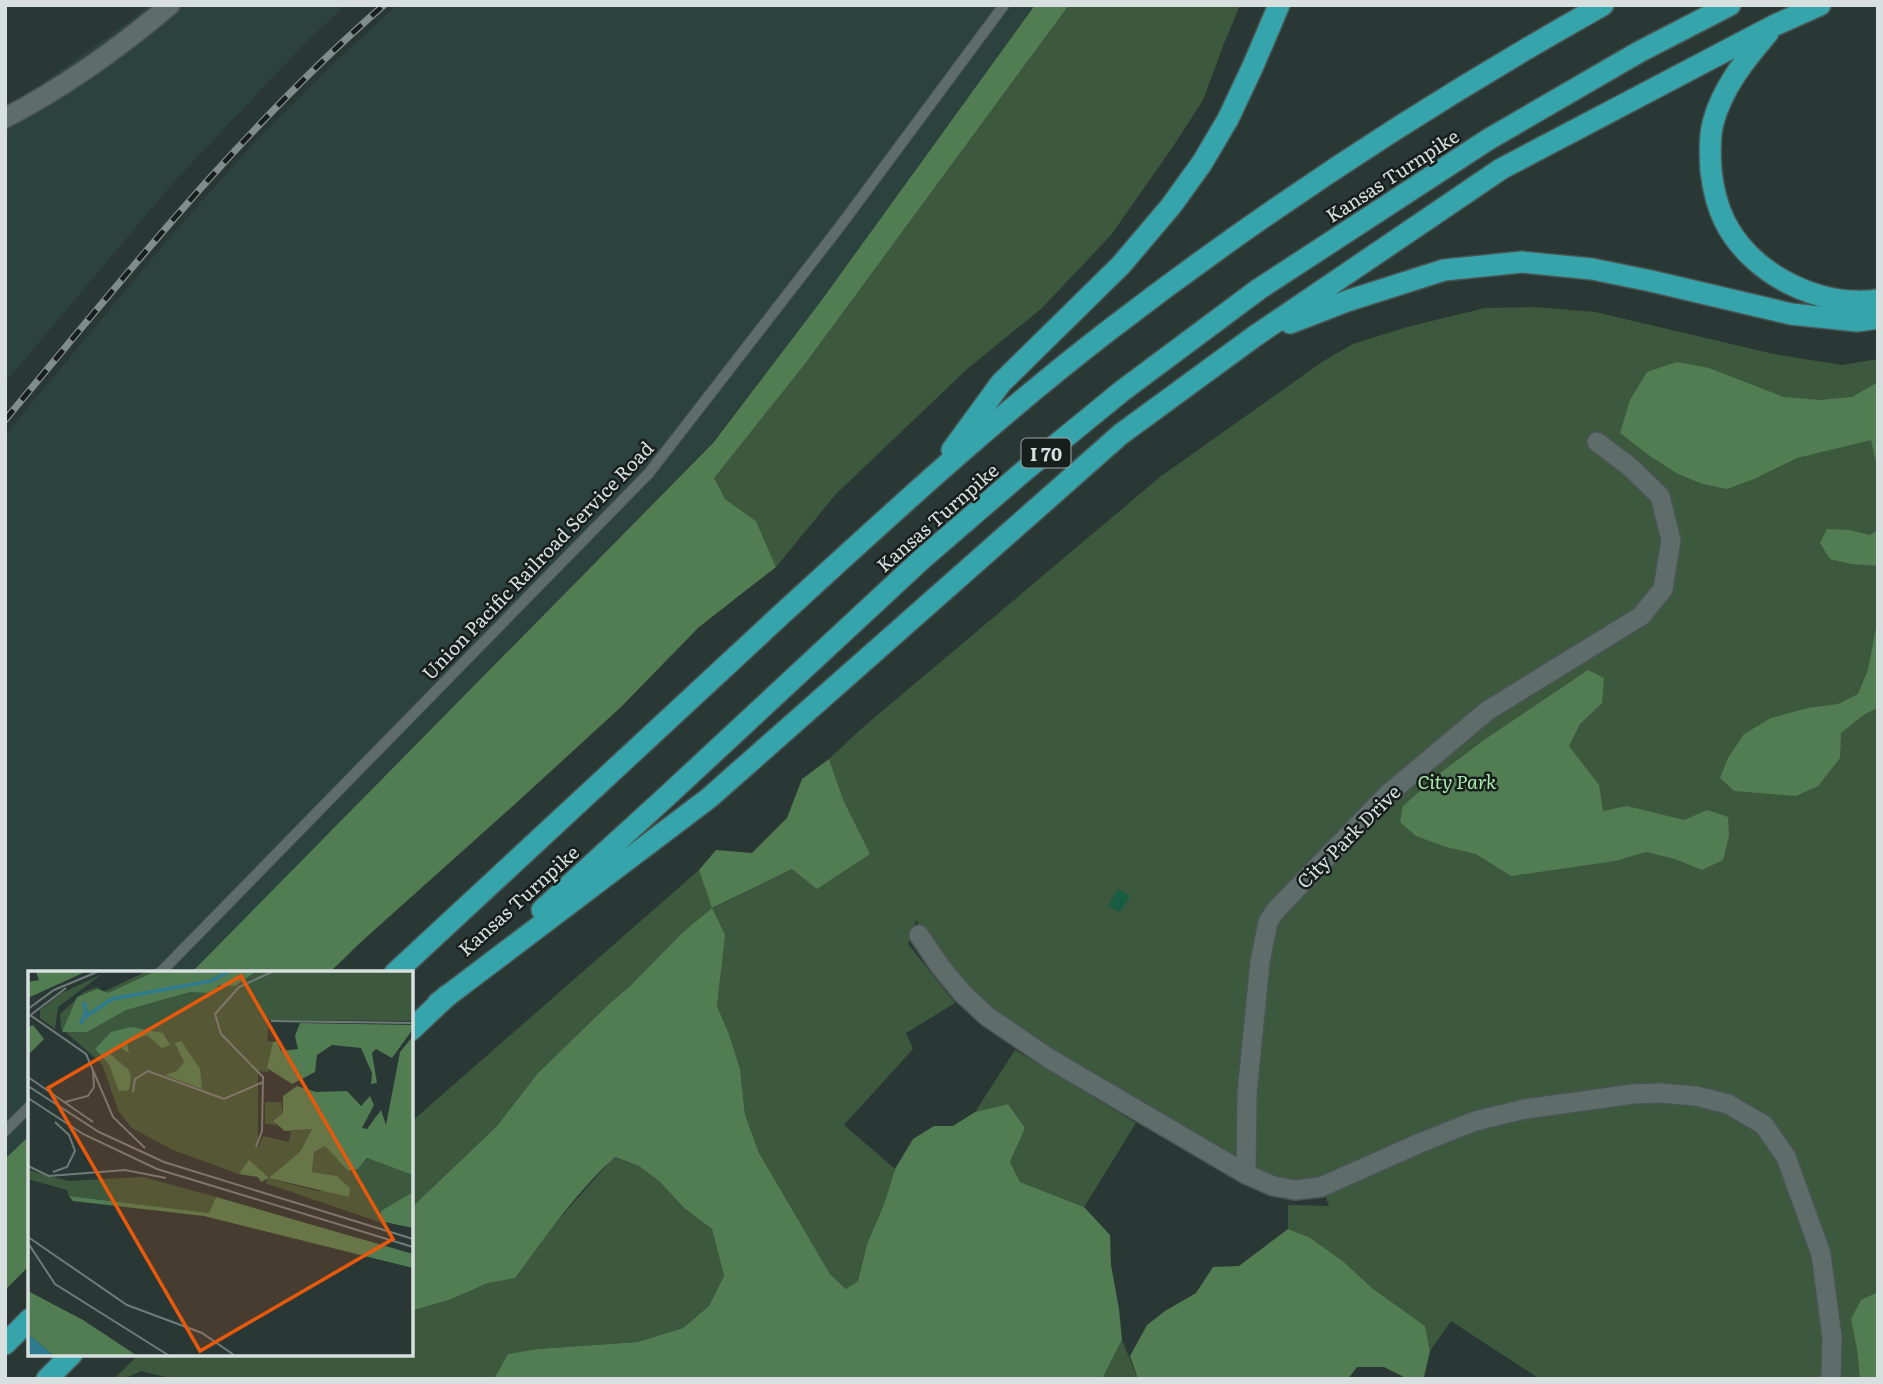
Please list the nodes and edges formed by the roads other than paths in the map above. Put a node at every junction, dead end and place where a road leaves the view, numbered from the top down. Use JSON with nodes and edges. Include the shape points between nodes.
{"nodes":[{"id":1,"x":170,"y":5,"type":"edge"},
{"id":2,"x":1004,"y":5,"type":"edge"},
{"id":3,"x":1279,"y":5,"type":"edge"},
{"id":4,"x":1603,"y":5,"type":"edge"},
{"id":5,"x":1730,"y":5,"type":"edge"},
{"id":6,"x":1820,"y":5,"type":"edge"},
{"id":7,"x":1773,"y":26,"type":"junction"},
{"id":8,"x":5,"y":118,"type":"edge"},
{"id":9,"x":1878,"y":300,"type":"edge"},
{"id":10,"x":1878,"y":318,"type":"edge"},
{"id":11,"x":1255,"y":336,"type":"junction"},
{"id":12,"x":1597,"y":442,"type":"dead end"},
{"id":13,"x":932,"y":476,"type":"junction"},
{"id":14,"x":919,"y":935,"type":"dead end"},
{"id":15,"x":162,"y":971,"type":"edge"},
{"id":16,"x":398,"y":971,"type":"edge"},
{"id":17,"x":438,"y":1003,"type":"junction"},
{"id":18,"x":413,"y":1028,"type":"edge"},
{"id":19,"x":28,"y":1108,"type":"edge"},
{"id":20,"x":5,"y":1131,"type":"edge"},
{"id":21,"x":1246,"y":1174,"type":"junction"},
{"id":22,"x":28,"y":1321,"type":"edge"},
{"id":23,"x":5,"y":1345,"type":"edge"},
{"id":24,"x":70,"y":1356,"type":"edge"},
{"id":25,"x":47,"y":1379,"type":"edge"},
{"id":26,"x":1831,"y":1379,"type":"edge"}],
"edges":[{"from":1,"to":8,"type":"street","via":[[87,69]]},
{"from":2,"to":15,"type":"lane","name":"Union Pacific Railroad Service Road","via":[[649,472]]},
{"from":3,"to":13,"type":"highway","via":[[1228,119],[1171,206],[1121,265],[1000,383]]},
{"from":4,"to":13,"type":"highway","name":"Kansas Turnpike","number":"I 70","via":[[1369,145],[1240,233],[1107,332]]},
{"from":5,"to":17,"type":"highway","name":"Kansas Turnpike","number":"I 70","via":[[1489,139],[1259,289],[1122,391],[922,559]]},
{"from":6,"to":7,"type":"highway"},
{"from":7,"to":9,"type":"highway","via":[[1727,86],[1712,124],[1714,190],[1726,223],[1745,250],[1782,281],[1818,296]]},
{"from":7,"to":11,"type":"highway","via":[[1501,169]]},
{"from":10,"to":11,"type":"highway","via":[[1857,321],[1791,314],[1639,279],[1522,262],[1444,270]]},
{"from":11,"to":17,"type":"highway","via":[[1121,434],[709,798]]},
{"from":12,"to":21,"type":"street","name":"City Park Drive","via":[[1660,496],[1671,540],[1663,589],[1641,616],[1488,711],[1387,795],[1275,911],[1268,922],[1260,962],[1247,1094]]},
{"from":13,"to":16,"type":"highway","name":"Kansas Turnpike","number":"I 70"},
{"from":14,"to":21,"type":"street","via":[[962,993],[988,1017],[1050,1059]]},
{"from":17,"to":18,"type":"highway","name":"Kansas Turnpike","number":"I 70"},
{"from":19,"to":20,"type":"lane"},
{"from":21,"to":26,"type":"street","via":[[1295,1190],[1321,1187],[1475,1121],[1525,1108],[1660,1093],[1728,1104],[1764,1125],[1786,1157],[1821,1254],[1832,1337]]},
{"from":22,"to":23,"type":"highway"},
{"from":24,"to":25,"type":"highway"}]}
